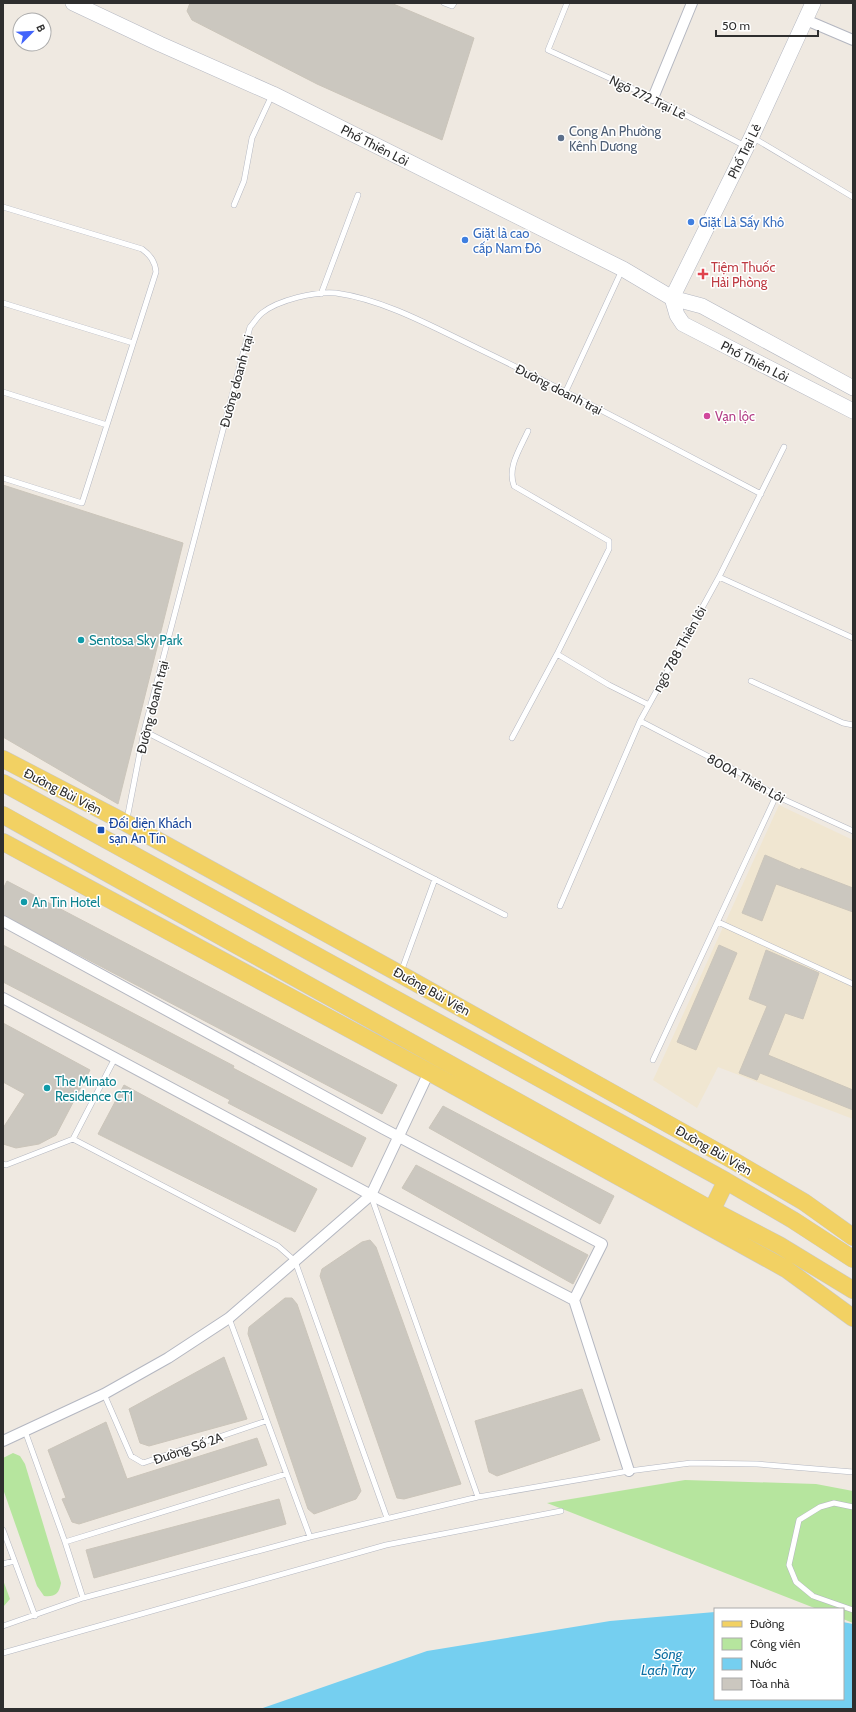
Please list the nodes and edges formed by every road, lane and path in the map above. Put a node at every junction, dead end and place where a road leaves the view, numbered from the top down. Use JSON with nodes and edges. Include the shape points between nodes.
{"nodes":[{"id":1,"x":73,"y":3,"type":"edge"},
{"id":2,"x":444,"y":3,"type":"edge"},
{"id":3,"x":454,"y":3,"type":"edge"},
{"id":4,"x":567,"y":3,"type":"edge"},
{"id":5,"x":692,"y":3,"type":"edge"},
{"id":6,"x":813,"y":3,"type":"edge"},
{"id":7,"x":806,"y":20,"type":"junction"},
{"id":8,"x":853,"y":40,"type":"edge"},
{"id":9,"x":273,"y":94,"type":"junction"},
{"id":10,"x":653,"y":98,"type":"junction"},
{"id":11,"x":749,"y":142,"type":"junction"},
{"id":12,"x":358,"y":195,"type":"dead end"},
{"id":13,"x":853,"y":197,"type":"edge"},
{"id":14,"x":234,"y":205,"type":"dead end"},
{"id":15,"x":3,"y":207,"type":"edge"},
{"id":16,"x":623,"y":269,"type":"junction"},
{"id":17,"x":321,"y":294,"type":"junction"},
{"id":18,"x":672,"y":298,"type":"junction"},
{"id":19,"x":3,"y":302,"type":"edge"},
{"id":20,"x":133,"y":343,"type":"junction"},
{"id":21,"x":853,"y":388,"type":"edge"},
{"id":22,"x":566,"y":391,"type":"junction"},
{"id":23,"x":3,"y":392,"type":"edge"},
{"id":24,"x":853,"y":411,"type":"edge"},
{"id":25,"x":107,"y":425,"type":"junction"},
{"id":26,"x":528,"y":431,"type":"dead end"},
{"id":27,"x":784,"y":446,"type":"dead end"},
{"id":28,"x":3,"y":478,"type":"edge"},
{"id":29,"x":761,"y":494,"type":"junction"},
{"id":30,"x":719,"y":577,"type":"junction"},
{"id":31,"x":853,"y":638,"type":"edge"},
{"id":32,"x":557,"y":654,"type":"junction"},
{"id":33,"x":751,"y":682,"type":"dead end"},
{"id":34,"x":649,"y":705,"type":"junction"},
{"id":35,"x":640,"y":721,"type":"junction"},
{"id":36,"x":853,"y":725,"type":"edge"},
{"id":37,"x":144,"y":731,"type":"junction"},
{"id":38,"x":512,"y":738,"type":"dead end"},
{"id":39,"x":7,"y":762,"type":"edge"},
{"id":40,"x":4,"y":783,"type":"edge"},
{"id":41,"x":776,"y":796,"type":"junction"},
{"id":42,"x":10,"y":818,"type":"edge"},
{"id":43,"x":126,"y":823,"type":"junction"},
{"id":44,"x":853,"y":831,"type":"edge"},
{"id":45,"x":4,"y":846,"type":"edge"},
{"id":46,"x":435,"y":879,"type":"junction"},
{"id":47,"x":560,"y":906,"type":"dead end"},
{"id":48,"x":505,"y":915,"type":"dead end"},
{"id":49,"x":3,"y":921,"type":"edge"},
{"id":50,"x":718,"y":922,"type":"junction"},
{"id":51,"x":400,"y":974,"type":"junction"},
{"id":52,"x":853,"y":984,"type":"edge"},
{"id":53,"x":3,"y":998,"type":"edge"},
{"id":54,"x":437,"y":1056,"type":"junction"},
{"id":55,"x":115,"y":1058,"type":"junction"},
{"id":56,"x":653,"y":1060,"type":"dead end"},
{"id":57,"x":429,"y":1072,"type":"junction"},
{"id":58,"x":399,"y":1137,"type":"junction"},
{"id":59,"x":73,"y":1140,"type":"junction"},
{"id":60,"x":3,"y":1164,"type":"edge"},
{"id":61,"x":726,"y":1181,"type":"junction"},
{"id":62,"x":371,"y":1195,"type":"junction"},
{"id":63,"x":712,"y":1210,"type":"junction"},
{"id":64,"x":853,"y":1237,"type":"edge"},
{"id":65,"x":853,"y":1259,"type":"edge"},
{"id":66,"x":295,"y":1261,"type":"junction"},
{"id":67,"x":853,"y":1290,"type":"edge"},
{"id":68,"x":574,"y":1300,"type":"junction"},
{"id":69,"x":229,"y":1318,"type":"junction"},
{"id":70,"x":853,"y":1318,"type":"edge"},
{"id":71,"x":104,"y":1394,"type":"junction"},
{"id":72,"x":266,"y":1421,"type":"junction"},
{"id":73,"x":25,"y":1431,"type":"junction"},
{"id":74,"x":3,"y":1441,"type":"edge"},
{"id":75,"x":629,"y":1471,"type":"junction"},
{"id":76,"x":853,"y":1472,"type":"edge"},
{"id":77,"x":286,"y":1474,"type":"junction"},
{"id":78,"x":478,"y":1497,"type":"junction"},
{"id":79,"x":853,"y":1507,"type":"edge"},
{"id":80,"x":561,"y":1511,"type":"dead end"},
{"id":81,"x":387,"y":1518,"type":"junction"},
{"id":82,"x":3,"y":1530,"type":"edge"},
{"id":83,"x":310,"y":1537,"type":"junction"},
{"id":84,"x":65,"y":1542,"type":"junction"},
{"id":85,"x":14,"y":1561,"type":"junction"},
{"id":86,"x":3,"y":1564,"type":"edge"},
{"id":87,"x":83,"y":1598,"type":"junction"},
{"id":88,"x":853,"y":1610,"type":"edge"},
{"id":89,"x":35,"y":1616,"type":"junction"},
{"id":90,"x":3,"y":1626,"type":"edge"},
{"id":91,"x":3,"y":1653,"type":"edge"}],
"edges":[{"from":1,"to":9,"type":"main road","name":"Phố Thiên Lôi"},
{"from":2,"to":3,"type":"lane","via":[[452,6]]},
{"from":4,"to":10,"type":"lane","name":"Ngõ 272 Trại Lẻ","via":[[548,50]]},
{"from":5,"to":10,"type":"street"},
{"from":6,"to":7,"type":"main road","name":"Phố Trại Lẻ"},
{"from":7,"to":8,"type":"street"},
{"from":7,"to":11,"type":"main road","name":"Phố Trại Lẻ"},
{"from":9,"to":14,"type":"lane","via":[[252,138],[244,181]]},
{"from":9,"to":16,"type":"main road","name":"Phố Thiên Lôi"},
{"from":10,"to":11,"type":"lane","name":"Ngõ 272 Trại Lẻ"},
{"from":11,"to":13,"type":"lane","name":"Ngõ 272 Trại Lẻ"},
{"from":11,"to":18,"type":"main road","name":"Phố Trại Lẻ"},
{"from":12,"to":17,"type":"lane"},
{"from":15,"to":20,"type":"lane","via":[[142,249],[149,255],[155,264],[156,272]]},
{"from":16,"to":18,"type":"main road","name":"Phố Thiên Lôi"},
{"from":16,"to":22,"type":"lane"},
{"from":17,"to":22,"type":"lane","name":"Đường doanh trại","via":[[335,293],[392,309]]},
{"from":17,"to":37,"type":"lane","name":"Đường doanh trại","via":[[307,295],[281,303],[262,313],[250,327]]},
{"from":18,"to":21,"type":"main road","name":"Phố Thiên Lôi","via":[[702,306]]},
{"from":18,"to":24,"type":"main road","name":"Phố Thiên Lôi","via":[[677,315],[683,324]]},
{"from":19,"to":20,"type":"lane"},
{"from":20,"to":25,"type":"lane"},
{"from":22,"to":29,"type":"lane","name":"Đường doanh trại"},
{"from":23,"to":25,"type":"lane"},
{"from":25,"to":28,"type":"lane","via":[[82,503]]},
{"from":26,"to":32,"type":"lane","via":[[512,465],[511,478],[514,486],[610,541],[609,549]]},
{"from":27,"to":29,"type":"lane","name":"ngõ 788 Thiên lôi"},
{"from":29,"to":30,"type":"lane","name":"ngõ 788 Thiên lôi"},
{"from":30,"to":31,"type":"lane"},
{"from":30,"to":34,"type":"lane","name":"ngõ 788 Thiên lôi"},
{"from":32,"to":34,"type":"lane"},
{"from":32,"to":38,"type":"lane"},
{"from":33,"to":36,"type":"lane","via":[[843,723]]},
{"from":34,"to":35,"type":"lane","name":"ngõ 788 Thiên lôi"},
{"from":35,"to":41,"type":"lane","name":"800A Thiên Lôi","via":[[744,775]]},
{"from":35,"to":47,"type":"lane","name":"ngõ 788 Thiên lôi"},
{"from":37,"to":43,"type":"lane","name":"Đường doanh trại"},
{"from":37,"to":46,"type":"lane"},
{"from":39,"to":40,"type":"main road"},
{"from":39,"to":43,"type":"main road","name":"Đường Bùi Viện"},
{"from":40,"to":61,"type":"main road","name":"Đường Bùi Viện"},
{"from":41,"to":44,"type":"lane","name":"800A Thiên Lôi"},
{"from":41,"to":50,"type":"lane"},
{"from":42,"to":45,"type":"main road"},
{"from":42,"to":54,"type":"main road"},
{"from":43,"to":51,"type":"main road","name":"Đường Bùi Viện"},
{"from":45,"to":57,"type":"main road"},
{"from":46,"to":48,"type":"lane"},
{"from":46,"to":51,"type":"lane"},
{"from":49,"to":58,"type":"street"},
{"from":50,"to":52,"type":"lane"},
{"from":50,"to":56,"type":"lane"},
{"from":51,"to":64,"type":"main road","name":"Đường Bùi Viện","via":[[734,1161],[804,1202]]},
{"from":53,"to":55,"type":"street"},
{"from":54,"to":57,"type":"main road"},
{"from":54,"to":63,"type":"main road"},
{"from":55,"to":59,"type":"lane"},
{"from":55,"to":62,"type":"street"},
{"from":57,"to":58,"type":"street"},
{"from":57,"to":70,"type":"main road","via":[[786,1269]]},
{"from":58,"to":62,"type":"street"},
{"from":58,"to":68,"type":"street","via":[[602,1244]]},
{"from":59,"to":60,"type":"lane"},
{"from":59,"to":66,"type":"lane","via":[[278,1246]]},
{"from":61,"to":63,"type":"main road"},
{"from":61,"to":65,"type":"main road","name":"Đường Bùi Viện"},
{"from":62,"to":66,"type":"street"},
{"from":62,"to":68,"type":"street"},
{"from":62,"to":78,"type":"lane"},
{"from":63,"to":67,"type":"main road","via":[[779,1244]]},
{"from":66,"to":69,"type":"street"},
{"from":66,"to":81,"type":"lane"},
{"from":68,"to":75,"type":"street"},
{"from":69,"to":71,"type":"street","via":[[168,1358]]},
{"from":69,"to":72,"type":"lane"},
{"from":71,"to":72,"type":"lane","name":"Đường Số 2A","via":[[132,1456],[143,1463]]},
{"from":71,"to":73,"type":"street"},
{"from":72,"to":77,"type":"lane"},
{"from":73,"to":74,"type":"street"},
{"from":73,"to":84,"type":"lane"},
{"from":75,"to":76,"type":"lane","via":[[691,1463],[757,1464]]},
{"from":75,"to":78,"type":"lane"},
{"from":77,"to":83,"type":"lane"},
{"from":77,"to":84,"type":"lane"},
{"from":78,"to":81,"type":"lane"},
{"from":79,"to":88,"type":"lane","via":[[834,1502],[799,1520],[789,1565],[796,1582],[813,1596]]},
{"from":80,"to":91,"type":"lane","via":[[386,1545]]},
{"from":81,"to":83,"type":"lane"},
{"from":82,"to":85,"type":"lane"},
{"from":83,"to":87,"type":"lane"},
{"from":84,"to":87,"type":"lane"},
{"from":85,"to":86,"type":"lane"},
{"from":85,"to":89,"type":"lane"},
{"from":87,"to":89,"type":"lane"},
{"from":89,"to":90,"type":"lane"}]}
